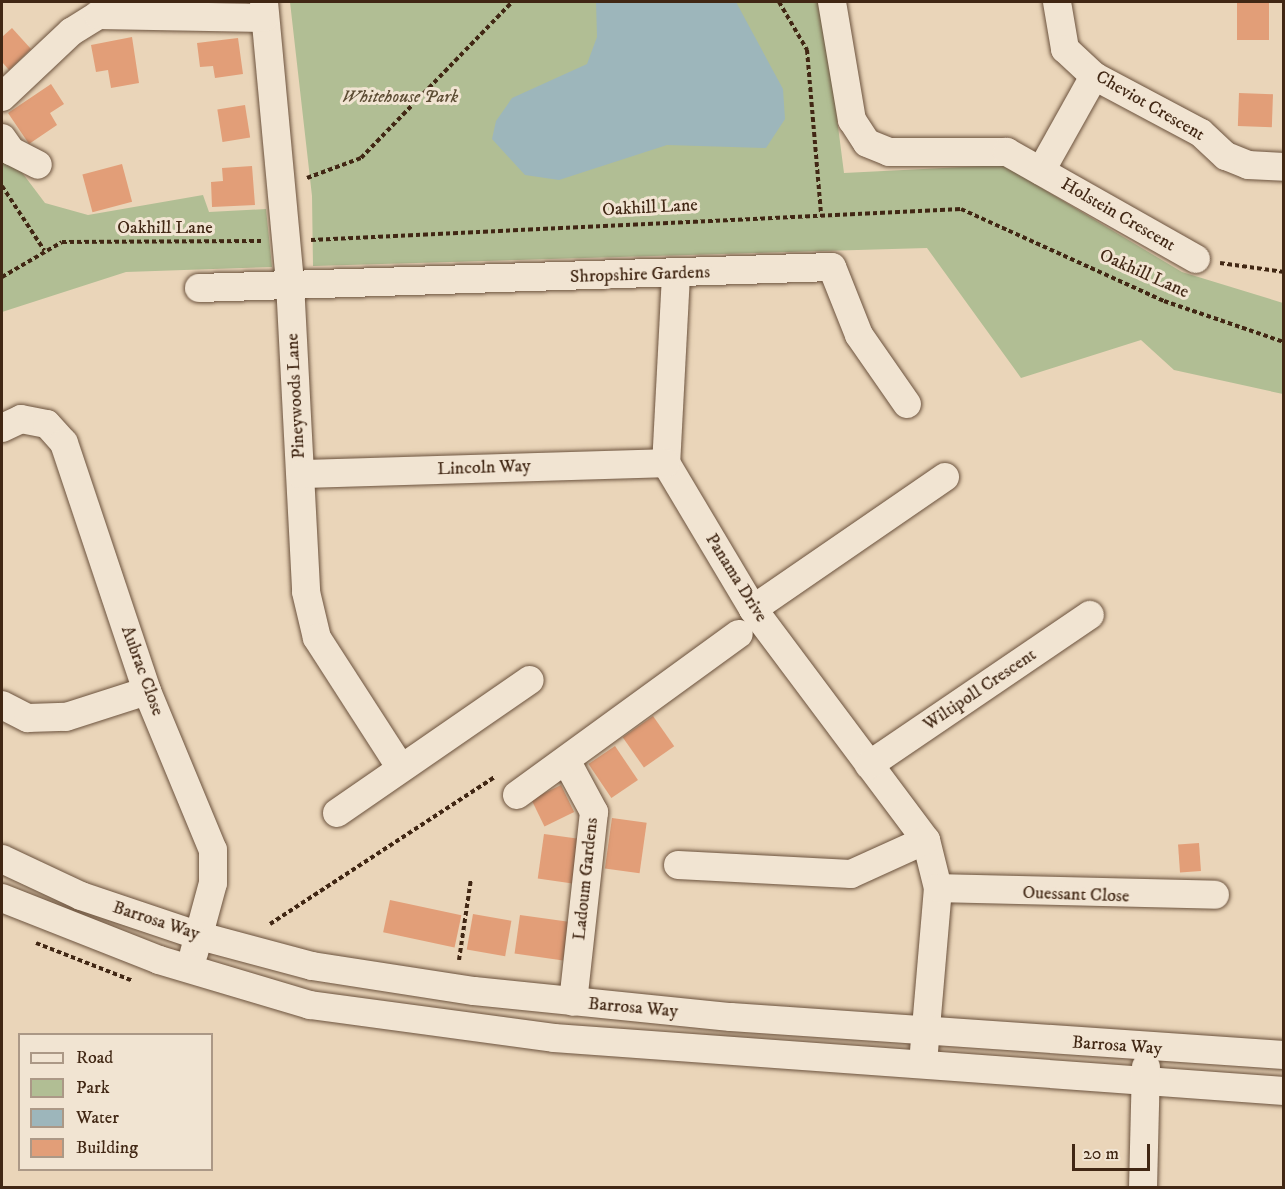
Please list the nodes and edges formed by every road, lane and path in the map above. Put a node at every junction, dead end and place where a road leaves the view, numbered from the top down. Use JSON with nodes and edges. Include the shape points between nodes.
{"nodes":[{"id":1,"x":512,"y":2,"type":"edge"},
{"id":2,"x":779,"y":2,"type":"edge"},
{"id":3,"x":832,"y":2,"type":"edge"},
{"id":4,"x":1057,"y":2,"type":"edge"},
{"id":5,"x":264,"y":10,"type":"edge"},
{"id":6,"x":1094,"y":76,"type":"junction"},
{"id":7,"x":2,"y":97,"type":"edge"},
{"id":8,"x":2,"y":138,"type":"edge"},
{"id":9,"x":38,"y":165,"type":"dead end"},
{"id":10,"x":1284,"y":167,"type":"edge"},
{"id":11,"x":1041,"y":171,"type":"junction"},
{"id":12,"x":282,"y":183,"type":"junction"},
{"id":13,"x":2,"y":186,"type":"edge"},
{"id":14,"x":821,"y":213,"type":"junction"},
{"id":15,"x":287,"y":241,"type":"junction"},
{"id":16,"x":44,"y":250,"type":"junction"},
{"id":17,"x":1196,"y":259,"type":"joint"},
{"id":18,"x":1284,"y":272,"type":"edge"},
{"id":19,"x":676,"y":275,"type":"junction"},
{"id":20,"x":2,"y":277,"type":"edge"},
{"id":21,"x":290,"y":283,"type":"junction"},
{"id":22,"x":199,"y":288,"type":"dead end"},
{"id":23,"x":1284,"y":342,"type":"edge"},
{"id":24,"x":907,"y":404,"type":"dead end"},
{"id":25,"x":2,"y":428,"type":"edge"},
{"id":26,"x":666,"y":463,"type":"junction"},
{"id":27,"x":301,"y":474,"type":"junction"},
{"id":28,"x":945,"y":477,"type":"dead end"},
{"id":29,"x":753,"y":609,"type":"junction"},
{"id":30,"x":1090,"y":615,"type":"dead end"},
{"id":31,"x":738,"y":634,"type":"dead end"},
{"id":32,"x":530,"y":680,"type":"dead end"},
{"id":33,"x":147,"y":691,"type":"junction"},
{"id":34,"x":2,"y":705,"type":"edge"},
{"id":35,"x":567,"y":762,"type":"junction"},
{"id":36,"x":869,"y":765,"type":"junction"},
{"id":37,"x":400,"y":767,"type":"junction"},
{"id":38,"x":517,"y":795,"type":"dead end"},
{"id":39,"x":337,"y":813,"type":"dead end"},
{"id":40,"x":926,"y":840,"type":"junction"},
{"id":41,"x":2,"y":859,"type":"edge"},
{"id":42,"x":678,"y":865,"type":"dead end"},
{"id":43,"x":471,"y":879,"type":"dead end"},
{"id":44,"x":938,"y":888,"type":"junction"},
{"id":45,"x":1215,"y":895,"type":"dead end"},
{"id":46,"x":2,"y":898,"type":"edge"},
{"id":47,"x":259,"y":921,"type":"dead end"},
{"id":48,"x":279,"y":927,"type":"dead end"},
{"id":49,"x":200,"y":936,"type":"junction"},
{"id":50,"x":450,"y":959,"type":"dead end"},
{"id":51,"x":459,"y":960,"type":"junction"},
{"id":52,"x":471,"y":962,"type":"dead end"},
{"id":53,"x":189,"y":969,"type":"junction"},
{"id":54,"x":573,"y":1002,"type":"junction"},
{"id":55,"x":926,"y":1032,"type":"junction"},
{"id":56,"x":1147,"y":1048,"type":"junction"},
{"id":57,"x":1284,"y":1056,"type":"edge"},
{"id":58,"x":922,"y":1067,"type":"junction"},
{"id":59,"x":1145,"y":1084,"type":"junction"},
{"id":60,"x":1284,"y":1091,"type":"edge"},
{"id":61,"x":1143,"y":1188,"type":"edge"}],
"edges":[{"from":1,"to":12,"type":"path","via":[[361,158]]},
{"from":2,"to":14,"type":"path","via":[[807,50]]},
{"from":3,"to":11,"type":"street","name":"Holstein Crescent","via":[[852,120],[867,143],[889,152],[1007,152]]},
{"from":4,"to":6,"type":"street","name":"Cheviot Crescent","via":[[1065,49]]},
{"from":5,"to":7,"type":"street","via":[[98,15],[71,32]]},
{"from":5,"to":12,"type":"street","name":"Pineywoods Lane"},
{"from":6,"to":10,"type":"street","name":"Cheviot Crescent","via":[[1201,133],[1226,156],[1248,165]]},
{"from":6,"to":11,"type":"street","name":"Holstein Crescent"},
{"from":8,"to":9,"type":"street","via":[[11,151]]},
{"from":11,"to":17,"type":"street","name":"Holstein Crescent"},
{"from":12,"to":15,"type":"street","name":"Pineywoods Lane"},
{"from":13,"to":16,"type":"path"},
{"from":14,"to":15,"type":"path","name":"Oakhill Lane"},
{"from":14,"to":23,"type":"path","name":"Oakhill Lane","via":[[961,209],[1164,301]]},
{"from":15,"to":16,"type":"path","name":"Oakhill Lane","via":[[62,242]]},
{"from":15,"to":21,"type":"street","name":"Pineywoods Lane"},
{"from":16,"to":20,"type":"path","name":"Oakhill Lane"},
{"from":17,"to":18,"type":"path"},
{"from":19,"to":21,"type":"street","name":"Shropshire Gardens"},
{"from":19,"to":24,"type":"street","name":"Shropshire Gardens","via":[[832,267],[859,335]]},
{"from":19,"to":26,"type":"street"},
{"from":21,"to":22,"type":"street","name":"Shropshire Gardens"},
{"from":21,"to":27,"type":"street","name":"Pineywoods Lane"},
{"from":25,"to":33,"type":"street","name":"Aubrac Close","via":[[21,419],[47,424],[64,443]]},
{"from":26,"to":27,"type":"street","name":"Lincoln Way"},
{"from":26,"to":29,"type":"street","name":"Panama Drive"},
{"from":27,"to":37,"type":"street","name":"Pineywoods Lane","via":[[306,592],[317,638]]},
{"from":28,"to":29,"type":"street"},
{"from":29,"to":36,"type":"street","name":"Panama Drive"},
{"from":30,"to":36,"type":"street","name":"Wiltipoll Crescent"},
{"from":31,"to":35,"type":"street"},
{"from":32,"to":37,"type":"street"},
{"from":33,"to":34,"type":"street","via":[[66,717],[28,718]]},
{"from":33,"to":49,"type":"street","name":"Aubrac Close","via":[[213,850],[213,883]]},
{"from":35,"to":38,"type":"street"},
{"from":35,"to":54,"type":"street","name":"Ladoum Gardens","via":[[594,812]]},
{"from":36,"to":40,"type":"street","name":"Panama Drive"},
{"from":37,"to":39,"type":"street"},
{"from":40,"to":42,"type":"street","via":[[851,874]]},
{"from":40,"to":44,"type":"street","name":"Panama Drive"},
{"from":41,"to":49,"type":"street","name":"Barrosa Way","via":[[81,896]]},
{"from":43,"to":51,"type":"path"},
{"from":44,"to":45,"type":"street","name":"Ouessant Close"},
{"from":44,"to":55,"type":"street","name":"Panama Drive"},
{"from":46,"to":53,"type":"street","name":"Barrosa Way"},
{"from":47,"to":48,"type":"path"},
{"from":49,"to":53,"type":"street","name":"Aubrac Close"},
{"from":49,"to":54,"type":"street","name":"Barrosa Way","via":[[312,966]]},
{"from":50,"to":51,"type":"path"},
{"from":51,"to":52,"type":"path"},
{"from":53,"to":58,"type":"street","name":"Barrosa Way","via":[[310,1005],[464,1027]]},
{"from":54,"to":55,"type":"street","name":"Barrosa Way"},
{"from":55,"to":56,"type":"street","name":"Barrosa Way"},
{"from":55,"to":58,"type":"street","name":"Panama Drive"},
{"from":56,"to":57,"type":"street","name":"Barrosa Way"},
{"from":56,"to":59,"type":"street"},
{"from":58,"to":59,"type":"street","name":"Barrosa Way"},
{"from":59,"to":60,"type":"street","name":"Barrosa Way"},
{"from":59,"to":61,"type":"street"}]}
